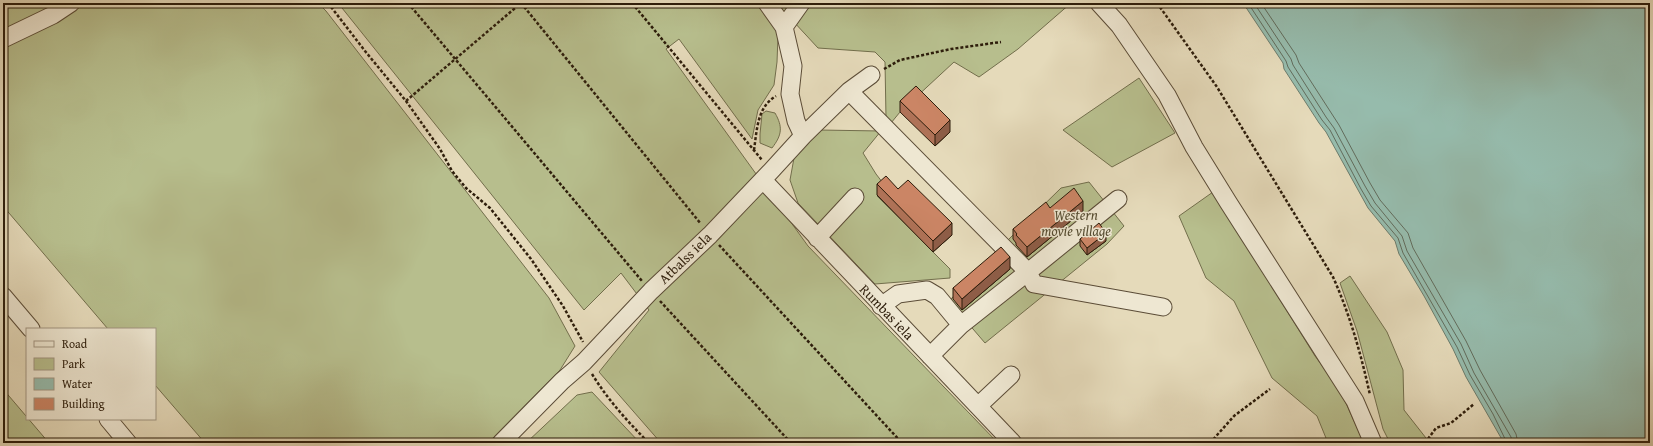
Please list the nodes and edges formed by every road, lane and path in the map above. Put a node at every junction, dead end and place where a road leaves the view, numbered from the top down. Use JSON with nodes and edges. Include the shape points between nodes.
{"nodes":[{"id":1,"x":71,"y":3,"type":"edge"},
{"id":2,"x":328,"y":3,"type":"edge"},
{"id":3,"x":408,"y":3,"type":"edge"},
{"id":4,"x":521,"y":3,"type":"edge"},
{"id":5,"x":632,"y":3,"type":"edge"},
{"id":6,"x":767,"y":3,"type":"edge"},
{"id":7,"x":801,"y":3,"type":"edge"},
{"id":8,"x":1099,"y":3,"type":"edge"},
{"id":9,"x":1158,"y":3,"type":"edge"},
{"id":10,"x":784,"y":27,"type":"junction"},
{"id":11,"x":3,"y":39,"type":"edge"},
{"id":12,"x":1001,"y":42,"type":"dead end"},
{"id":13,"x":455,"y":60,"type":"junction"},
{"id":14,"x":871,"y":75,"type":"joint"},
{"id":15,"x":849,"y":91,"type":"junction"},
{"id":16,"x":790,"y":94,"type":"junction"},
{"id":17,"x":406,"y":101,"type":"junction"},
{"id":18,"x":803,"y":136,"type":"junction"},
{"id":19,"x":754,"y":150,"type":"junction"},
{"id":20,"x":767,"y":176,"type":"junction"},
{"id":21,"x":855,"y":197,"type":"dead end"},
{"id":22,"x":1118,"y":199,"type":"dead end"},
{"id":23,"x":710,"y":235,"type":"junction"},
{"id":24,"x":817,"y":238,"type":"junction"},
{"id":25,"x":1028,"y":272,"type":"junction"},
{"id":26,"x":651,"y":291,"type":"junction"},
{"id":27,"x":3,"y":296,"type":"edge"},
{"id":28,"x":881,"y":306,"type":"junction"},
{"id":29,"x":1163,"y":307,"type":"dead end"},
{"id":30,"x":961,"y":325,"type":"junction"},
{"id":31,"x":30,"y":328,"type":"edge"},
{"id":32,"x":930,"y":356,"type":"junction"},
{"id":33,"x":584,"y":362,"type":"junction"},
{"id":34,"x":1011,"y":375,"type":"dead end"},
{"id":35,"x":1270,"y":389,"type":"dead end"},
{"id":36,"x":1371,"y":400,"type":"dead end"},
{"id":37,"x":1474,"y":404,"type":"dead end"},
{"id":38,"x":978,"y":406,"type":"junction"},
{"id":39,"x":109,"y":420,"type":"edge"},
{"id":40,"x":128,"y":443,"type":"edge"},
{"id":41,"x":501,"y":443,"type":"edge"},
{"id":42,"x":649,"y":443,"type":"edge"},
{"id":43,"x":792,"y":443,"type":"edge"},
{"id":44,"x":902,"y":443,"type":"edge"},
{"id":45,"x":1013,"y":443,"type":"edge"},
{"id":46,"x":1210,"y":443,"type":"edge"},
{"id":47,"x":1373,"y":443,"type":"edge"},
{"id":48,"x":1425,"y":443,"type":"edge"}],
"edges":[{"from":1,"to":11,"type":"street","via":[[53,15]]},
{"from":2,"to":17,"type":"path"},
{"from":3,"to":13,"type":"path"},
{"from":4,"to":13,"type":"path"},
{"from":4,"to":23,"type":"path"},
{"from":5,"to":19,"type":"path"},
{"from":6,"to":10,"type":"street"},
{"from":7,"to":10,"type":"street"},
{"from":8,"to":47,"type":"street","via":[[1119,25],[1167,95],[1220,190],[1355,401]]},
{"from":9,"to":36,"type":"path","via":[[1217,87],[1333,277],[1355,332]]},
{"from":10,"to":16,"type":"street","via":[[793,66]]},
{"from":12,"to":14,"type":"path","via":[[900,60]]},
{"from":13,"to":17,"type":"path"},
{"from":13,"to":26,"type":"path"},
{"from":14,"to":15,"type":"street","name":"Atbalss iela"},
{"from":15,"to":18,"type":"street","name":"Atbalss iela"},
{"from":15,"to":25,"type":"street"},
{"from":16,"to":18,"type":"street","via":[[796,121]]},
{"from":16,"to":19,"type":"path","via":[[774,96],[762,108]]},
{"from":17,"to":33,"type":"path","via":[[440,149],[452,171],[466,188],[490,208],[531,259],[563,306],[584,344]]},
{"from":18,"to":20,"type":"street","name":"Atbalss iela"},
{"from":19,"to":20,"type":"path"},
{"from":20,"to":23,"type":"street","name":"Atbalss iela"},
{"from":20,"to":24,"type":"street","name":"Rumbas iela"},
{"from":21,"to":24,"type":"street"},
{"from":22,"to":25,"type":"street"},
{"from":23,"to":26,"type":"street","name":"Atbalss iela"},
{"from":23,"to":44,"type":"path"},
{"from":24,"to":28,"type":"street","name":"Rumbas iela"},
{"from":25,"to":29,"type":"street","via":[[1034,284]]},
{"from":25,"to":30,"type":"street"},
{"from":26,"to":33,"type":"street","name":"Atbalss iela"},
{"from":26,"to":43,"type":"path"},
{"from":27,"to":31,"type":"street"},
{"from":28,"to":30,"type":"street","via":[[898,294],[927,290],[937,296]]},
{"from":28,"to":32,"type":"street","name":"Rumbas iela"},
{"from":30,"to":32,"type":"street"},
{"from":32,"to":38,"type":"street","name":"Rumbas iela"},
{"from":33,"to":41,"type":"street","name":"Atbalss iela"},
{"from":33,"to":42,"type":"path","via":[[604,393]]},
{"from":34,"to":38,"type":"street"},
{"from":35,"to":46,"type":"path","via":[[1234,416]]},
{"from":37,"to":48,"type":"path","via":[[1450,422],[1436,428]]},
{"from":38,"to":45,"type":"street","name":"Rumbas iela"},
{"from":39,"to":40,"type":"street"}]}
